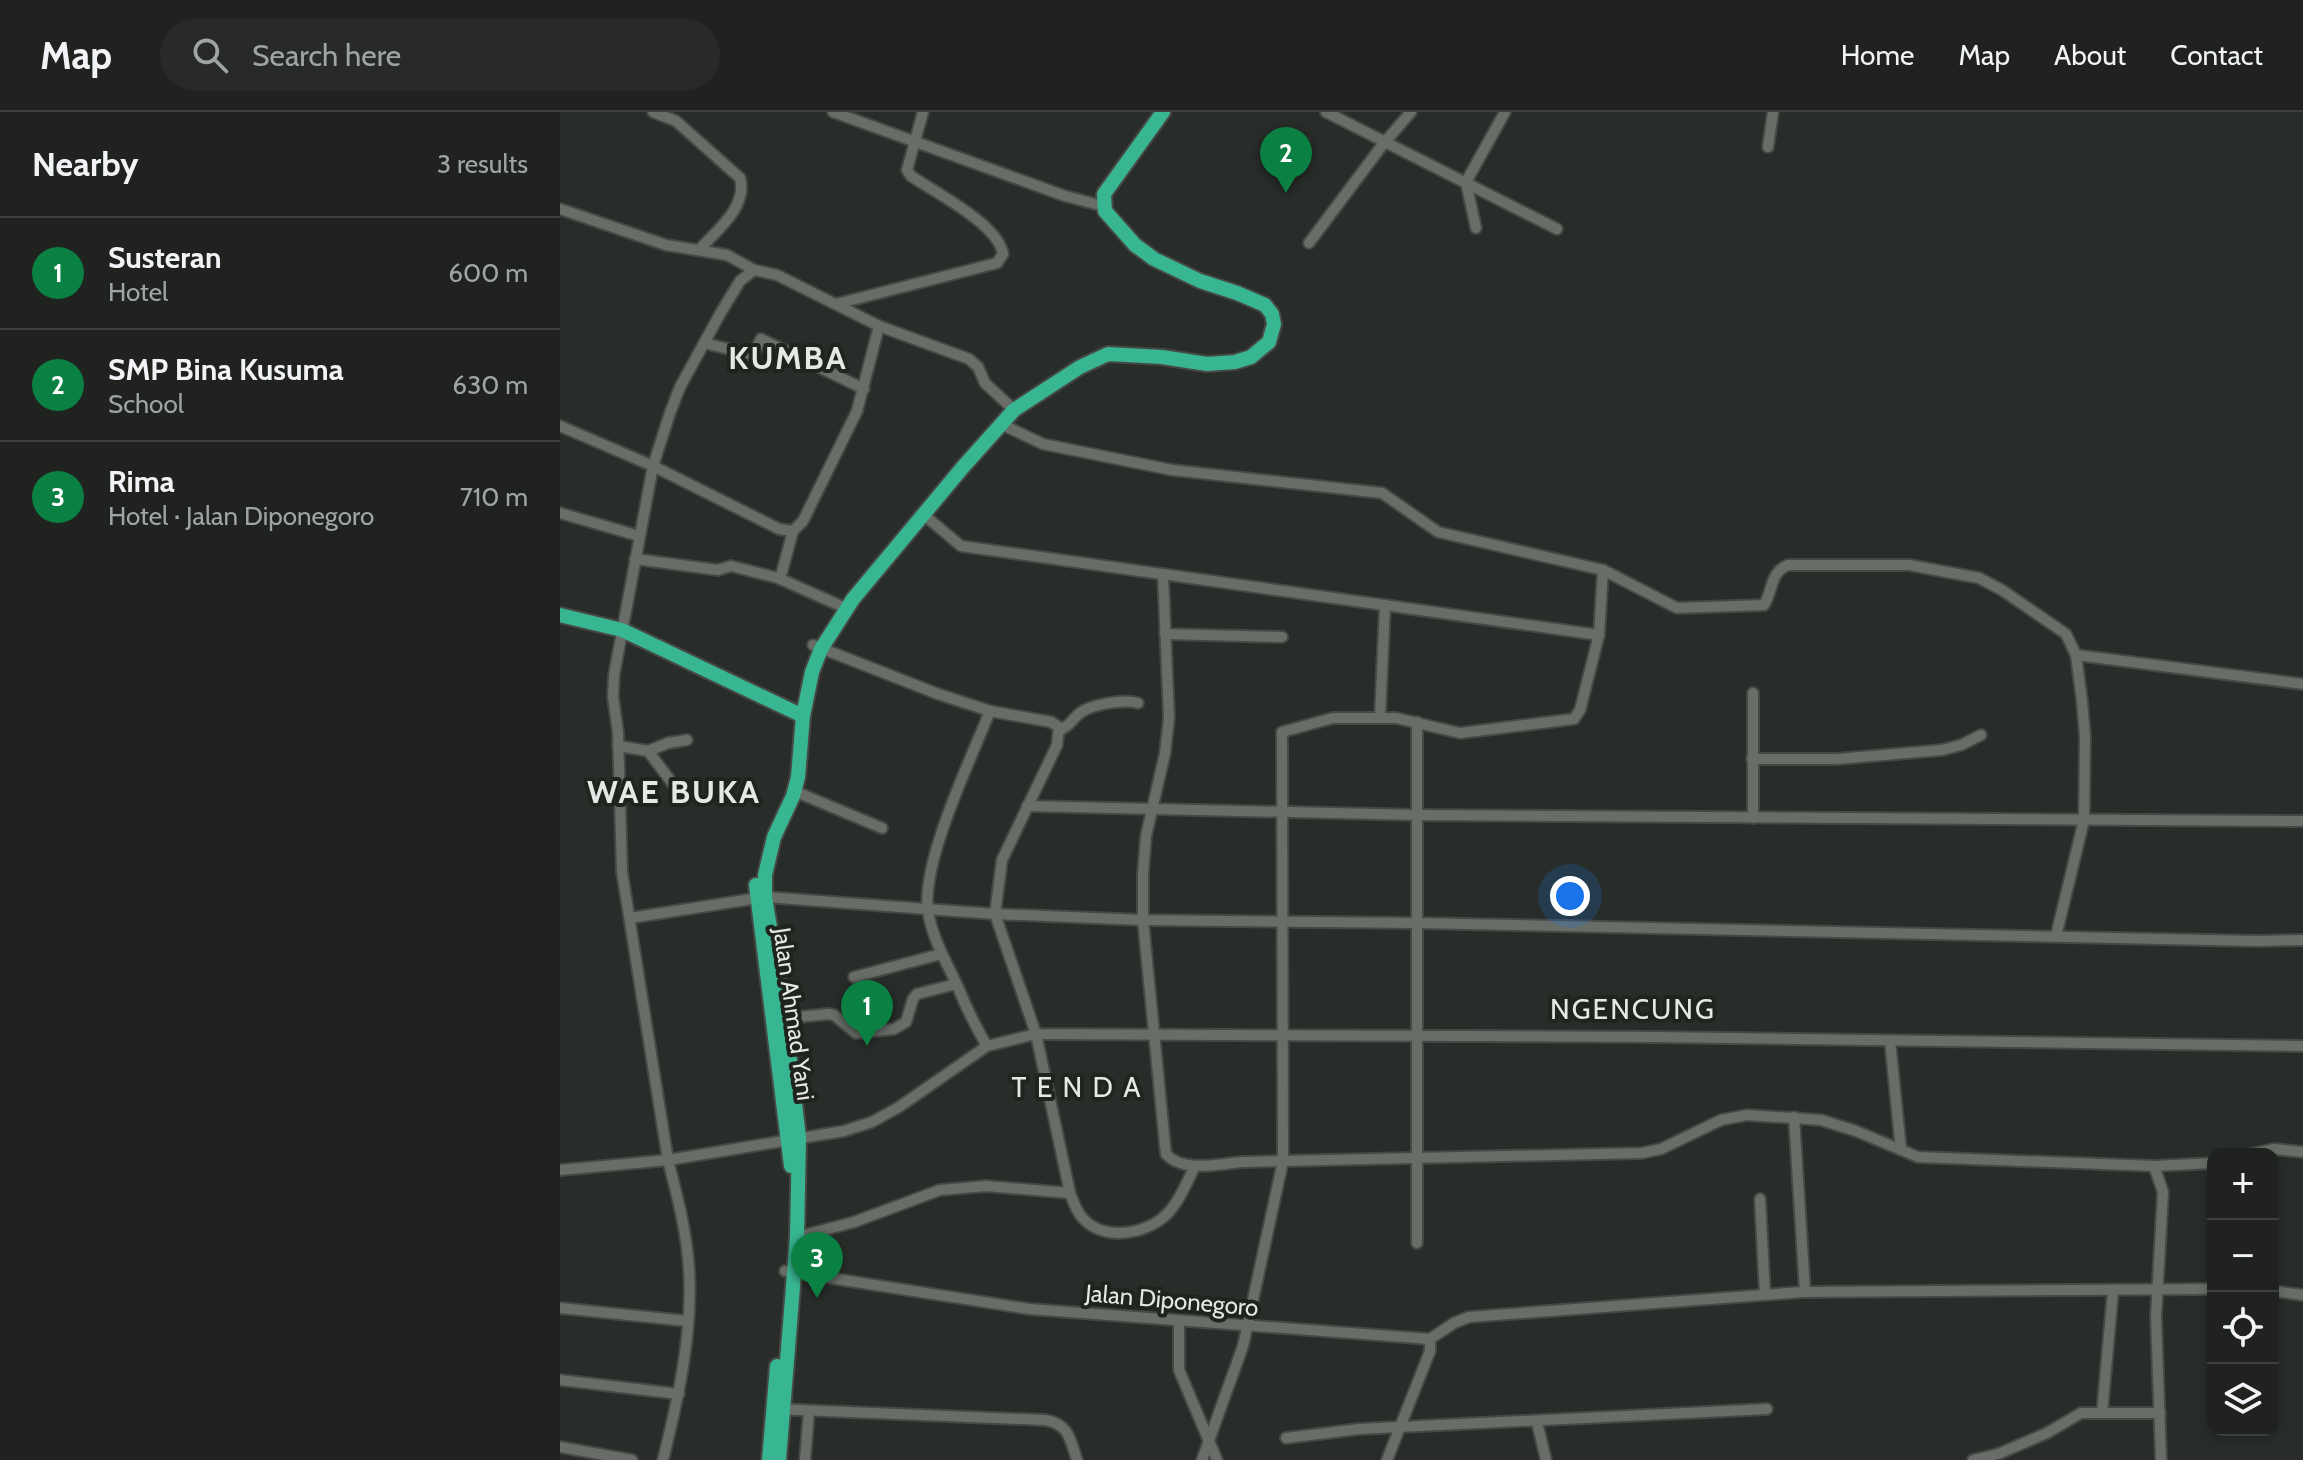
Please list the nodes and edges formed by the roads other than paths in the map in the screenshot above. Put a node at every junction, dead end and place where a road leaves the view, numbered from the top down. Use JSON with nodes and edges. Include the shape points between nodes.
{"nodes":[{"id":1,"x":653,"y":112,"type":"edge"},
{"id":2,"x":833,"y":112,"type":"edge"},
{"id":3,"x":923,"y":112,"type":"edge"},
{"id":4,"x":1163,"y":112,"type":"edge"},
{"id":5,"x":1326,"y":112,"type":"edge"},
{"id":6,"x":1411,"y":112,"type":"edge"},
{"id":7,"x":1505,"y":112,"type":"edge"},
{"id":8,"x":1773,"y":112,"type":"edge"},
{"id":9,"x":913,"y":142,"type":"junction"},
{"id":10,"x":1384,"y":143,"type":"junction"},
{"id":11,"x":1768,"y":147,"type":"dead end"},
{"id":12,"x":1466,"y":182,"type":"junction"},
{"id":13,"x":1103,"y":206,"type":"junction"},
{"id":14,"x":560,"y":209,"type":"edge"},
{"id":15,"x":1476,"y":228,"type":"dead end"},
{"id":16,"x":1557,"y":229,"type":"dead end"},
{"id":17,"x":1309,"y":243,"type":"dead end"},
{"id":18,"x":699,"y":250,"type":"junction"},
{"id":19,"x":754,"y":270,"type":"junction"},
{"id":20,"x":836,"y":304,"type":"junction"},
{"id":21,"x":879,"y":326,"type":"junction"},
{"id":22,"x":704,"y":343,"type":"junction"},
{"id":23,"x":864,"y":389,"type":"junction"},
{"id":24,"x":1014,"y":410,"type":"junction"},
{"id":25,"x":1001,"y":424,"type":"junction"},
{"id":26,"x":560,"y":426,"type":"edge"},
{"id":27,"x":653,"y":466,"type":"junction"},
{"id":28,"x":560,"y":513,"type":"edge"},
{"id":29,"x":924,"y":515,"type":"junction"},
{"id":30,"x":793,"y":531,"type":"junction"},
{"id":31,"x":639,"y":536,"type":"junction"},
{"id":32,"x":635,"y":559,"type":"junction"},
{"id":33,"x":1603,"y":570,"type":"junction"},
{"id":34,"x":1163,"y":575,"type":"junction"},
{"id":35,"x":780,"y":579,"type":"junction"},
{"id":36,"x":847,"y":602,"type":"junction"},
{"id":37,"x":1385,"y":605,"type":"junction"},
{"id":38,"x":560,"y":615,"type":"edge"},
{"id":39,"x":622,"y":630,"type":"junction"},
{"id":40,"x":1165,"y":634,"type":"junction"},
{"id":41,"x":1599,"y":635,"type":"junction"},
{"id":42,"x":1282,"y":637,"type":"dead end"},
{"id":43,"x":817,"y":647,"type":"junction"},
{"id":44,"x":2076,"y":655,"type":"junction"},
{"id":45,"x":2303,"y":684,"type":"edge"},
{"id":46,"x":1753,"y":693,"type":"dead end"},
{"id":47,"x":1138,"y":703,"type":"dead end"},
{"id":48,"x":990,"y":711,"type":"junction"},
{"id":49,"x":799,"y":714,"type":"junction"},
{"id":50,"x":1380,"y":717,"type":"junction"},
{"id":51,"x":1417,"y":722,"type":"junction"},
{"id":52,"x":1060,"y":730,"type":"junction"},
{"id":53,"x":1981,"y":735,"type":"dead end"},
{"id":54,"x":687,"y":740,"type":"dead end"},
{"id":55,"x":618,"y":746,"type":"junction"},
{"id":56,"x":648,"y":751,"type":"junction"},
{"id":57,"x":1752,"y":759,"type":"junction"},
{"id":58,"x":673,"y":784,"type":"dead end"},
{"id":59,"x":791,"y":794,"type":"junction"},
{"id":60,"x":1027,"y":806,"type":"junction"},
{"id":61,"x":1153,"y":810,"type":"junction"},
{"id":62,"x":1281,"y":811,"type":"junction"},
{"id":63,"x":1418,"y":815,"type":"junction"},
{"id":64,"x":1753,"y":818,"type":"junction"},
{"id":65,"x":2084,"y":820,"type":"junction"},
{"id":66,"x":2303,"y":821,"type":"edge"},
{"id":67,"x":882,"y":828,"type":"dead end"},
{"id":68,"x":761,"y":898,"type":"junction"},
{"id":69,"x":928,"y":909,"type":"junction"},
{"id":70,"x":995,"y":914,"type":"junction"},
{"id":71,"x":630,"y":918,"type":"junction"},
{"id":72,"x":1143,"y":920,"type":"junction"},
{"id":73,"x":1281,"y":922,"type":"junction"},
{"id":74,"x":1416,"y":923,"type":"junction"},
{"id":75,"x":2056,"y":936,"type":"junction"},
{"id":76,"x":2303,"y":940,"type":"edge"},
{"id":77,"x":941,"y":954,"type":"junction"},
{"id":78,"x":854,"y":977,"type":"dead end"},
{"id":79,"x":956,"y":984,"type":"junction"},
{"id":80,"x":779,"y":1020,"type":"junction"},
{"id":81,"x":1036,"y":1034,"type":"junction"},
{"id":82,"x":1154,"y":1036,"type":"junction"},
{"id":83,"x":1281,"y":1036,"type":"junction"},
{"id":84,"x":1417,"y":1036,"type":"junction"},
{"id":85,"x":1890,"y":1041,"type":"junction"},
{"id":86,"x":987,"y":1046,"type":"junction"},
{"id":87,"x":2303,"y":1046,"type":"edge"},
{"id":88,"x":1794,"y":1117,"type":"junction"},
{"id":89,"x":794,"y":1138,"type":"junction"},
{"id":90,"x":1901,"y":1150,"type":"junction"},
{"id":91,"x":2279,"y":1150,"type":"edge"},
{"id":92,"x":2303,"y":1152,"type":"edge"},
{"id":93,"x":1417,"y":1158,"type":"junction"},
{"id":94,"x":668,"y":1160,"type":"junction"},
{"id":95,"x":1283,"y":1161,"type":"junction"},
{"id":96,"x":2207,"y":1163,"type":"edge"},
{"id":97,"x":1195,"y":1166,"type":"junction"},
{"id":98,"x":2154,"y":1166,"type":"junction"},
{"id":99,"x":560,"y":1170,"type":"edge"},
{"id":100,"x":1070,"y":1193,"type":"junction"},
{"id":101,"x":1760,"y":1199,"type":"dead end"},
{"id":102,"x":797,"y":1237,"type":"junction"},
{"id":103,"x":1417,"y":1243,"type":"dead end"},
{"id":104,"x":789,"y":1272,"type":"junction"},
{"id":105,"x":2207,"y":1289,"type":"edge"},
{"id":106,"x":2158,"y":1290,"type":"junction"},
{"id":107,"x":2113,"y":1291,"type":"junction"},
{"id":108,"x":1805,"y":1292,"type":"junction"},
{"id":109,"x":2279,"y":1292,"type":"edge"},
{"id":110,"x":1765,"y":1295,"type":"junction"},
{"id":111,"x":2303,"y":1295,"type":"edge"},
{"id":112,"x":560,"y":1308,"type":"edge"},
{"id":113,"x":1179,"y":1320,"type":"junction"},
{"id":114,"x":687,"y":1321,"type":"junction"},
{"id":115,"x":1247,"y":1326,"type":"junction"},
{"id":116,"x":1430,"y":1339,"type":"junction"},
{"id":117,"x":560,"y":1380,"type":"edge"},
{"id":118,"x":679,"y":1394,"type":"junction"},
{"id":119,"x":1767,"y":1409,"type":"dead end"},
{"id":120,"x":779,"y":1410,"type":"junction"},
{"id":121,"x":809,"y":1411,"type":"junction"},
{"id":122,"x":2102,"y":1413,"type":"junction"},
{"id":123,"x":2160,"y":1413,"type":"junction"},
{"id":124,"x":1537,"y":1422,"type":"junction"},
{"id":125,"x":1399,"y":1429,"type":"junction"},
{"id":126,"x":1286,"y":1438,"type":"dead end"},
{"id":127,"x":1208,"y":1439,"type":"junction"},
{"id":128,"x":560,"y":1447,"type":"edge"},
{"id":129,"x":632,"y":1460,"type":"edge"},
{"id":130,"x":663,"y":1460,"type":"edge"},
{"id":131,"x":769,"y":1460,"type":"edge"},
{"id":132,"x":779,"y":1460,"type":"edge"},
{"id":133,"x":805,"y":1460,"type":"edge"},
{"id":134,"x":1077,"y":1460,"type":"edge"},
{"id":135,"x":1202,"y":1460,"type":"edge"},
{"id":136,"x":1217,"y":1460,"type":"edge"},
{"id":137,"x":1387,"y":1460,"type":"edge"},
{"id":138,"x":1546,"y":1460,"type":"edge"},
{"id":139,"x":1973,"y":1460,"type":"edge"},
{"id":140,"x":2161,"y":1460,"type":"edge"}],
"edges":[{"from":1,"to":18,"type":"street","via":[[676,121],[740,178],[743,189],[733,213]]},
{"from":2,"to":9,"type":"street"},
{"from":3,"to":9,"type":"street"},
{"from":4,"to":13,"type":"highway","via":[[1111,182]]},
{"from":5,"to":10,"type":"street"},
{"from":6,"to":10,"type":"street"},
{"from":7,"to":12,"type":"street"},
{"from":8,"to":11,"type":"street"},
{"from":9,"to":13,"type":"street"},
{"from":9,"to":20,"type":"street","via":[[907,170],[911,176],[984,224],[1003,254],[997,263]]},
{"from":10,"to":12,"type":"street"},
{"from":10,"to":17,"type":"street"},
{"from":12,"to":15,"type":"street"},
{"from":12,"to":16,"type":"street"},
{"from":13,"to":24,"type":"highway","name":"Jalan Ahmad Yani","via":[[1154,259],[1265,305],[1274,324],[1269,342],[1235,362],[1108,354]]},
{"from":14,"to":18,"type":"street","via":[[666,245]]},
{"from":18,"to":19,"type":"street","via":[[727,255]]},
{"from":19,"to":20,"type":"street","via":[[777,275]]},
{"from":19,"to":22,"type":"street","via":[[740,281]]},
{"from":20,"to":21,"type":"street"},
{"from":21,"to":23,"type":"street"},
{"from":21,"to":24,"type":"street","via":[[969,359]]},
{"from":22,"to":23,"type":"street","via":[[753,355],[761,339]]},
{"from":22,"to":27,"type":"street","via":[[680,387]]},
{"from":23,"to":30,"type":"street","via":[[816,496]]},
{"from":24,"to":25,"type":"highway","name":"Jalan Ahmad Yani"},
{"from":25,"to":29,"type":"highway","name":"Jalan Ahmad Yani"},
{"from":25,"to":33,"type":"street","via":[[1043,444],[1172,470],[1382,493],[1438,532]]},
{"from":26,"to":27,"type":"street"},
{"from":27,"to":30,"type":"street","via":[[779,529]]},
{"from":27,"to":31,"type":"street"},
{"from":28,"to":31,"type":"street"},
{"from":29,"to":34,"type":"street","via":[[961,546]]},
{"from":29,"to":36,"type":"highway","name":"Jalan Ahmad Yani"},
{"from":30,"to":35,"type":"street"},
{"from":31,"to":32,"type":"street"},
{"from":32,"to":35,"type":"street","via":[[718,570],[731,566]]},
{"from":32,"to":39,"type":"street"},
{"from":33,"to":41,"type":"street"},
{"from":33,"to":44,"type":"street","via":[[1677,608],[1764,605],[1774,576],[1788,565],[1900,565],[1951,573],[1989,582],[2049,620],[2066,634]]},
{"from":34,"to":37,"type":"street"},
{"from":34,"to":40,"type":"street"},
{"from":35,"to":36,"type":"street"},
{"from":36,"to":43,"type":"highway","name":"Jalan Ahmad Yani"},
{"from":37,"to":41,"type":"street"},
{"from":37,"to":50,"type":"street"},
{"from":38,"to":39,"type":"highway"},
{"from":39,"to":49,"type":"highway"},
{"from":39,"to":55,"type":"street","via":[[613,697]]},
{"from":40,"to":42,"type":"street"},
{"from":40,"to":61,"type":"street","via":[[1169,718]]},
{"from":41,"to":51,"type":"street","via":[[1574,719],[1460,733]]},
{"from":43,"to":48,"type":"street"},
{"from":43,"to":49,"type":"highway","name":"Jalan Ahmad Yani"},
{"from":44,"to":45,"type":"street"},
{"from":44,"to":65,"type":"street","via":[[2085,736]]},
{"from":46,"to":57,"type":"street"},
{"from":47,"to":52,"type":"street","via":[[1117,701],[1084,711]]},
{"from":48,"to":52,"type":"street","via":[[1051,722]]},
{"from":48,"to":69,"type":"street","via":[[933,864]]},
{"from":49,"to":59,"type":"highway","name":"Jalan Ahmad Yani","via":[[802,742]]},
{"from":50,"to":51,"type":"street"},
{"from":50,"to":62,"type":"street","via":[[1321,719],[1282,730]]},
{"from":51,"to":63,"type":"street"},
{"from":52,"to":60,"type":"street"},
{"from":53,"to":57,"type":"street","via":[[1942,750],[1837,759]]},
{"from":54,"to":56,"type":"street"},
{"from":55,"to":56,"type":"street"},
{"from":55,"to":71,"type":"street","via":[[621,859]]},
{"from":56,"to":58,"type":"street"},
{"from":57,"to":64,"type":"street"},
{"from":59,"to":67,"type":"street"},
{"from":59,"to":68,"type":"highway","name":"Jalan Ahmad Yani","via":[[771,821],[757,859]]},
{"from":60,"to":61,"type":"street"},
{"from":60,"to":70,"type":"street","via":[[1002,860]]},
{"from":61,"to":62,"type":"street"},
{"from":61,"to":72,"type":"street","via":[[1146,836]]},
{"from":62,"to":63,"type":"street"},
{"from":62,"to":73,"type":"street"},
{"from":63,"to":64,"type":"street"},
{"from":63,"to":74,"type":"street"},
{"from":64,"to":65,"type":"street"},
{"from":65,"to":66,"type":"street"},
{"from":65,"to":75,"type":"street"},
{"from":68,"to":69,"type":"street"},
{"from":68,"to":71,"type":"street"},
{"from":68,"to":80,"type":"highway","name":"Jalan Ahmad Yani"},
{"from":69,"to":70,"type":"street"},
{"from":69,"to":77,"type":"street"},
{"from":70,"to":72,"type":"street"},
{"from":70,"to":81,"type":"street"},
{"from":71,"to":94,"type":"street"},
{"from":72,"to":73,"type":"street"},
{"from":72,"to":82,"type":"street"},
{"from":73,"to":74,"type":"street"},
{"from":73,"to":83,"type":"street"},
{"from":74,"to":75,"type":"street"},
{"from":74,"to":84,"type":"street"},
{"from":75,"to":76,"type":"street"},
{"from":77,"to":78,"type":"street"},
{"from":77,"to":79,"type":"street"},
{"from":79,"to":80,"type":"street","via":[[917,994],[906,1022],[894,1029],[856,1033],[828,1014]]},
{"from":79,"to":86,"type":"street"},
{"from":80,"to":89,"type":"highway","name":"Jalan Ahmad Yani"},
{"from":81,"to":82,"type":"street"},
{"from":81,"to":86,"type":"street"},
{"from":81,"to":100,"type":"street"},
{"from":82,"to":83,"type":"street"},
{"from":82,"to":97,"type":"street","via":[[1166,1154]]},
{"from":83,"to":84,"type":"street"},
{"from":83,"to":95,"type":"street"},
{"from":84,"to":85,"type":"street"},
{"from":84,"to":93,"type":"street"},
{"from":85,"to":87,"type":"street"},
{"from":85,"to":90,"type":"street"},
{"from":86,"to":89,"type":"street","via":[[872,1122]]},
{"from":88,"to":90,"type":"street","via":[[1841,1126]]},
{"from":88,"to":93,"type":"street","via":[[1732,1117],[1642,1153]]},
{"from":88,"to":108,"type":"street"},
{"from":89,"to":94,"type":"street"},
{"from":89,"to":102,"type":"highway","name":"Jalan Ahmad Yani"},
{"from":89,"to":104,"type":"highway","name":"Jalan Ahmad Yani"},
{"from":90,"to":98,"type":"street","via":[[1948,1159]]},
{"from":91,"to":92,"type":"street"},
{"from":93,"to":95,"type":"street"},
{"from":93,"to":103,"type":"street"},
{"from":94,"to":99,"type":"street"},
{"from":94,"to":114,"type":"street","via":[[689,1269]]},
{"from":95,"to":97,"type":"street"},
{"from":95,"to":115,"type":"street"},
{"from":96,"to":98,"type":"street"},
{"from":97,"to":100,"type":"street","via":[[1165,1216],[1132,1232],[1103,1231],[1088,1223]]},
{"from":98,"to":106,"type":"street","via":[[2163,1192]]},
{"from":100,"to":102,"type":"street","via":[[986,1186],[940,1190]]},
{"from":101,"to":110,"type":"street"},
{"from":102,"to":104,"type":"highway","name":"Jalan Ahmad Yani"},
{"from":104,"to":113,"type":"street","name":"Jalan Diponegoro","via":[[983,1304]]},
{"from":104,"to":120,"type":"highway","name":"Jalan Ahmad Yani"},
{"from":105,"to":106,"type":"street"},
{"from":106,"to":107,"type":"street"},
{"from":106,"to":123,"type":"street"},
{"from":107,"to":108,"type":"street"},
{"from":107,"to":122,"type":"street"},
{"from":108,"to":110,"type":"street"},
{"from":109,"to":111,"type":"street"},
{"from":110,"to":116,"type":"street","via":[[1469,1317]]},
{"from":112,"to":114,"type":"street"},
{"from":113,"to":115,"type":"street","name":"Jalan Diponegoro"},
{"from":113,"to":127,"type":"street","via":[[1179,1370]]},
{"from":114,"to":118,"type":"street"},
{"from":115,"to":116,"type":"street","name":"Jalan Diponegoro"},
{"from":115,"to":127,"type":"street"},
{"from":116,"to":125,"type":"street"},
{"from":117,"to":118,"type":"street"},
{"from":118,"to":130,"type":"street"},
{"from":119,"to":124,"type":"street"},
{"from":120,"to":121,"type":"street"},
{"from":120,"to":131,"type":"highway","name":"Jalan Ahmad Yani"},
{"from":120,"to":132,"type":"highway","name":"Jalan Ahmad Yani"},
{"from":121,"to":133,"type":"street"},
{"from":121,"to":134,"type":"street","via":[[1055,1422],[1068,1432]]},
{"from":122,"to":123,"type":"street"},
{"from":122,"to":139,"type":"street","via":[[2076,1414],[2047,1433]]},
{"from":123,"to":140,"type":"street"},
{"from":124,"to":125,"type":"street"},
{"from":124,"to":138,"type":"street"},
{"from":125,"to":126,"type":"street"},
{"from":125,"to":137,"type":"street"},
{"from":127,"to":135,"type":"street"},
{"from":127,"to":136,"type":"street"},
{"from":128,"to":129,"type":"street"}]}
